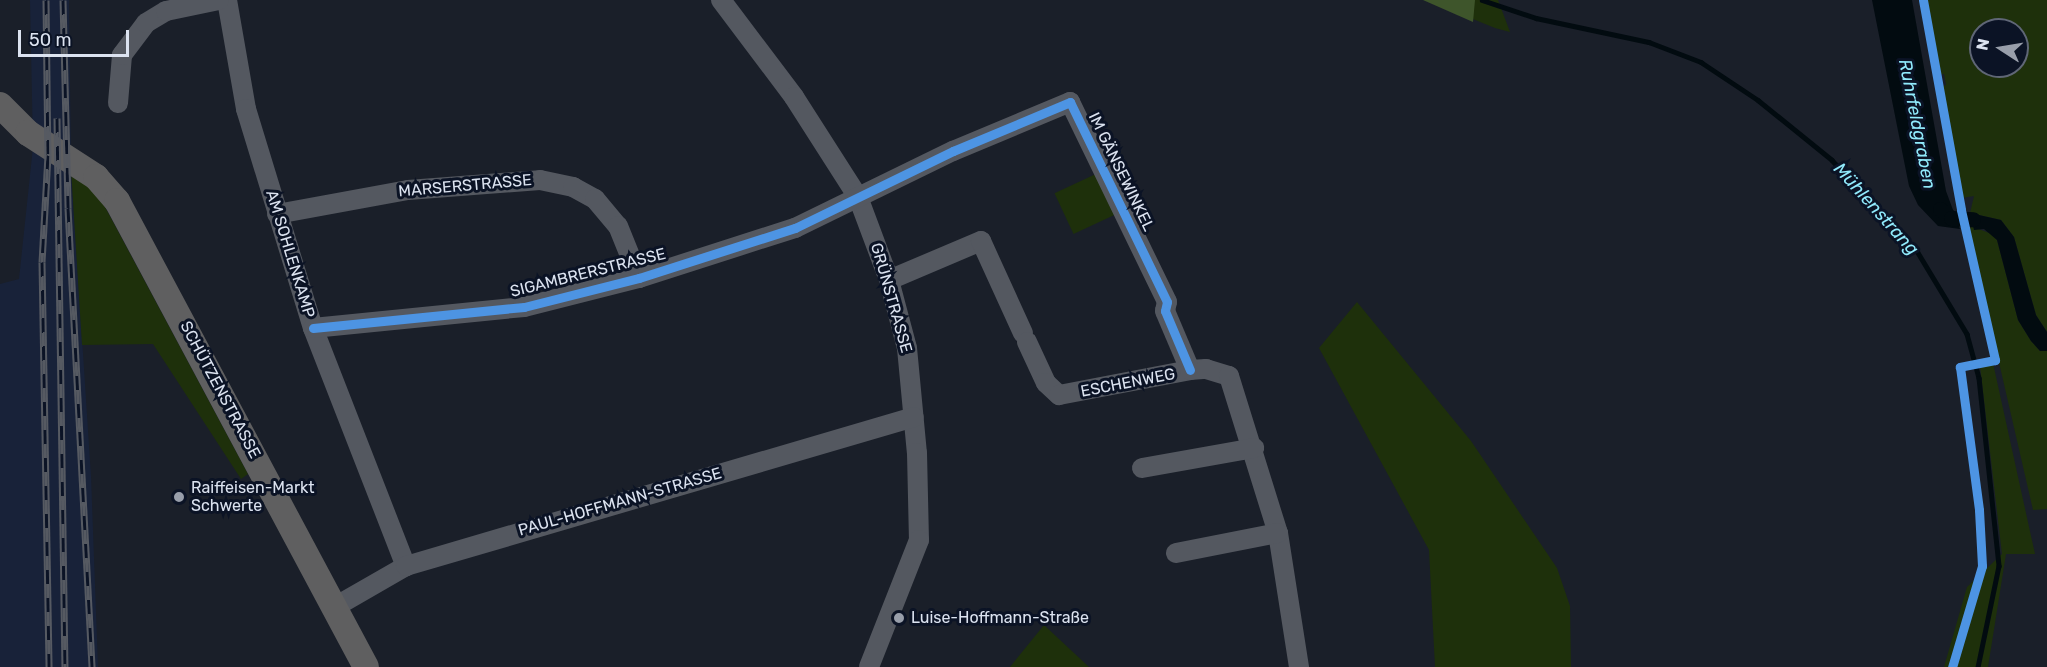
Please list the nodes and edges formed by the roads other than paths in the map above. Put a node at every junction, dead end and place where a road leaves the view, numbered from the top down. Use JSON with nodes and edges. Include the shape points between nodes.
{"nodes":[{"id":1,"x":219,"y":0,"type":"edge"},
{"id":2,"x":227,"y":0,"type":"edge"},
{"id":3,"x":721,"y":0,"type":"edge"},
{"id":4,"x":118,"y":102,"type":"dead end"},
{"id":5,"x":0,"y":105,"type":"edge"},
{"id":6,"x":858,"y":197,"type":"junction"},
{"id":7,"x":277,"y":214,"type":"junction"},
{"id":8,"x":639,"y":278,"type":"junction"},
{"id":9,"x":889,"y":280,"type":"junction"},
{"id":10,"x":314,"y":328,"type":"junction"},
{"id":11,"x":1190,"y":370,"type":"junction"},
{"id":12,"x":914,"y":417,"type":"junction"},
{"id":13,"x":1254,"y":448,"type":"junction"},
{"id":14,"x":1142,"y":468,"type":"dead end"},
{"id":15,"x":1278,"y":533,"type":"junction"},
{"id":16,"x":1176,"y":553,"type":"dead end"},
{"id":17,"x":406,"y":566,"type":"junction"},
{"id":18,"x":333,"y":608,"type":"junction"},
{"id":19,"x":366,"y":667,"type":"edge"},
{"id":20,"x":869,"y":667,"type":"edge"},
{"id":21,"x":1299,"y":667,"type":"edge"}],
"edges":[{"from":1,"to":4,"type":"street","via":[[166,11],[146,23],[122,55]]},
{"from":2,"to":7,"type":"street","name":"AM SOHLENKAMP","via":[[246,109]]},
{"from":3,"to":6,"type":"street","name":"GRÜNSTRASSE","via":[[794,97]]},
{"from":5,"to":18,"type":"main road","name":"SCHÜTZENSTRASSE","via":[[28,133],[96,177],[132,225]]},
{"from":6,"to":8,"type":"street","name":"SIGAMBRERSTRASSE","via":[[795,228]]},
{"from":6,"to":9,"type":"street","name":"GRÜNSTRASSE"},
{"from":6,"to":11,"type":"street","name":"IM GÄNSEWINKEL","via":[[953,151],[1070,102],[1167,302],[1165,311]]},
{"from":7,"to":8,"type":"street","name":"MARSERSTRASSE","via":[[408,190],[540,180],[573,187],[595,199],[618,226]]},
{"from":7,"to":10,"type":"street","name":"AM SOHLENKAMP"},
{"from":8,"to":10,"type":"street","name":"SIGAMBRERSTRASSE","via":[[524,307]]},
{"from":9,"to":11,"type":"street","name":"ESCHENWEG","via":[[981,241],[1051,390],[1059,395]]},
{"from":9,"to":12,"type":"street","name":"GRÜNSTRASSE","via":[[907,348]]},
{"from":10,"to":17,"type":"street","name":"AM SOHLENKAMP"},
{"from":11,"to":13,"type":"street","name":"ESCHENWEG","via":[[1206,369],[1229,376]]},
{"from":12,"to":17,"type":"street","name":"PAUL-HOFFMANN-STRASSE"},
{"from":12,"to":20,"type":"street","name":"GRÜNSTRASSE","via":[[920,540]]},
{"from":13,"to":14,"type":"street"},
{"from":13,"to":15,"type":"street","name":"ESCHENWEG"},
{"from":15,"to":16,"type":"street"},
{"from":15,"to":21,"type":"street","name":"ESCHENWEG"},
{"from":17,"to":18,"type":"street","name":"PAUL-HOFFMANN-STRASSE"},
{"from":18,"to":19,"type":"main road","name":"SCHÜTZENSTRASSE"}]}
